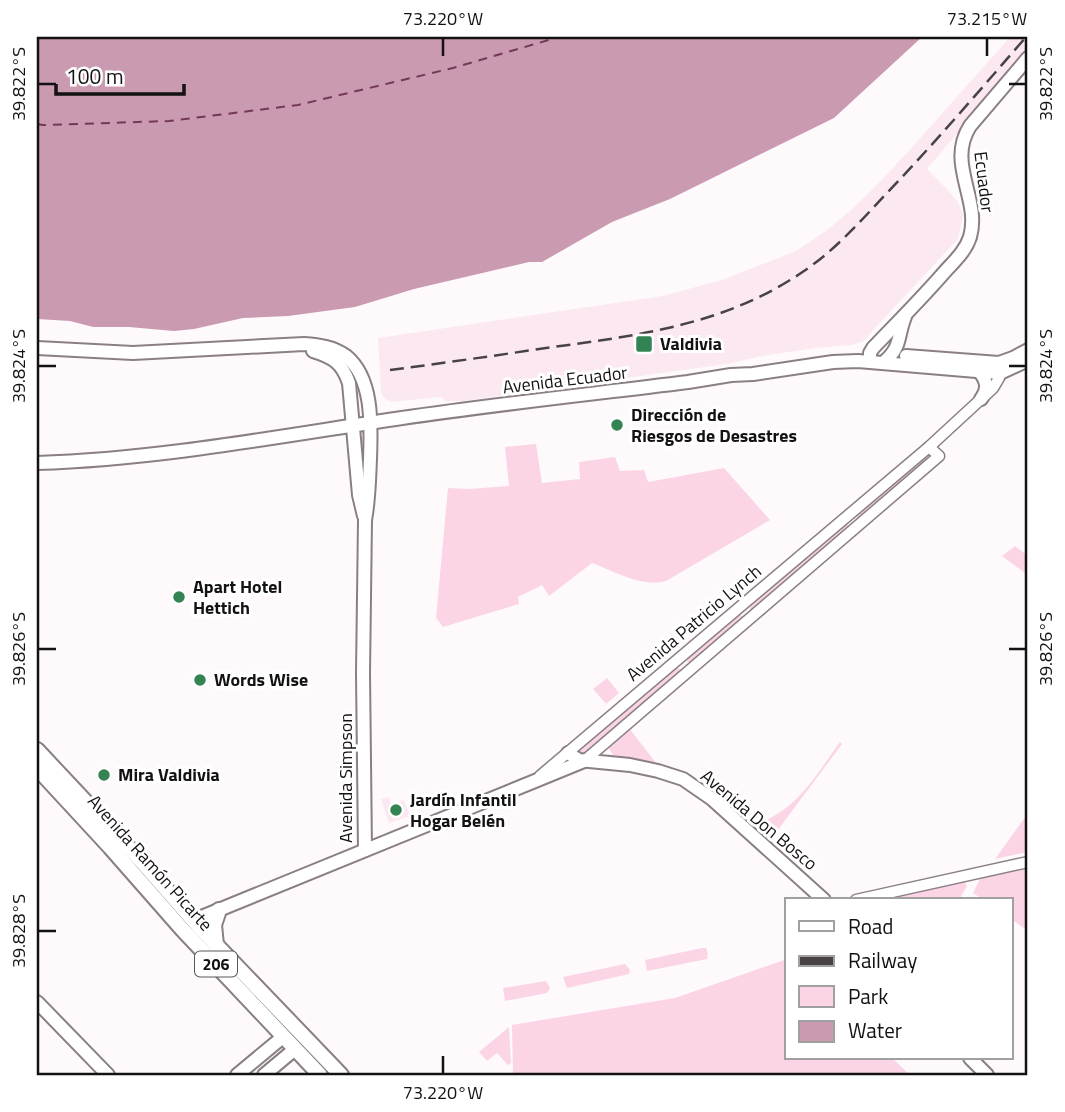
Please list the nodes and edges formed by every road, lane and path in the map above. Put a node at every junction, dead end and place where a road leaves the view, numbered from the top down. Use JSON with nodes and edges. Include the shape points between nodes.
{"nodes":[{"id":1,"x":1028,"y":58,"type":"edge"},
{"id":2,"x":909,"y":311,"type":"junction"},
{"id":3,"x":900,"y":341,"type":"junction"},
{"id":4,"x":286,"y":345,"type":"junction"},
{"id":5,"x":37,"y":348,"type":"edge"},
{"id":6,"x":1028,"y":350,"type":"edge"},
{"id":7,"x":914,"y":356,"type":"junction"},
{"id":8,"x":879,"y":358,"type":"junction"},
{"id":9,"x":1028,"y":360,"type":"edge"},
{"id":10,"x":1000,"y":368,"type":"junction"},
{"id":11,"x":979,"y":371,"type":"junction"},
{"id":12,"x":731,"y":374,"type":"junction"},
{"id":13,"x":367,"y":397,"type":"junction"},
{"id":14,"x":981,"y":399,"type":"junction"},
{"id":15,"x":402,"y":418,"type":"junction"},
{"id":16,"x":372,"y":423,"type":"junction"},
{"id":17,"x":354,"y":426,"type":"junction"},
{"id":18,"x":929,"y":447,"type":"junction"},
{"id":19,"x":37,"y":463,"type":"edge"},
{"id":20,"x":365,"y":520,"type":"junction"},
{"id":21,"x":37,"y":750,"type":"edge"},
{"id":22,"x":568,"y":753,"type":"junction"},
{"id":23,"x":584,"y":761,"type":"junction"},
{"id":24,"x":37,"y":768,"type":"edge"},
{"id":25,"x":535,"y":781,"type":"junction"},
{"id":26,"x":365,"y":850,"type":"junction"},
{"id":27,"x":1028,"y":862,"type":"edge"},
{"id":28,"x":822,"y":898,"type":"edge"},
{"id":29,"x":865,"y":898,"type":"edge"},
{"id":30,"x":161,"y":905,"type":"junction"},
{"id":31,"x":219,"y":910,"type":"junction"},
{"id":32,"x":193,"y":919,"type":"junction"},
{"id":33,"x":216,"y":945,"type":"junction"},
{"id":34,"x":37,"y":1002,"type":"edge"},
{"id":35,"x":284,"y":1036,"type":"junction"},
{"id":36,"x":314,"y":1046,"type":"junction"},
{"id":37,"x":295,"y":1049,"type":"junction"},
{"id":38,"x":972,"y":1060,"type":"edge"},
{"id":39,"x":108,"y":1075,"type":"edge"},
{"id":40,"x":237,"y":1075,"type":"edge"},
{"id":41,"x":264,"y":1075,"type":"edge"},
{"id":42,"x":320,"y":1075,"type":"edge"},
{"id":43,"x":341,"y":1075,"type":"edge"},
{"id":44,"x":987,"y":1075,"type":"edge"}],
"edges":[{"from":1,"to":2,"type":"main road","name":"Ecuador","via":[[964,137],[960,156],[971,215],[969,238],[963,251]]},
{"from":2,"to":3,"type":"main road","name":"Ecuador"},
{"from":2,"to":8,"type":"main road","name":"Ecuador","via":[[873,348]]},
{"from":3,"to":7,"type":"main road"},
{"from":3,"to":8,"type":"main road","name":"Ecuador"},
{"from":4,"to":5,"type":"main road","via":[[133,353]]},
{"from":4,"to":13,"type":"main road","name":"Avenida Simpson","via":[[318,345],[346,356],[360,375]]},
{"from":4,"to":17,"type":"main road","name":"Avenida Simpson","via":[[317,352],[341,367],[349,383]]},
{"from":6,"to":10,"type":"main road"},
{"from":7,"to":8,"type":"main road"},
{"from":7,"to":10,"type":"main road"},
{"from":8,"to":11,"type":"main road"},
{"from":8,"to":12,"type":"main road","name":"Avenida Ecuador"},
{"from":8,"to":12,"type":"main road","name":"Avenida Ecuador","via":[[818,356]]},
{"from":9,"to":10,"type":"main road"},
{"from":10,"to":11,"type":"main road"},
{"from":10,"to":14,"type":"street","name":"Avenida Patricio Lynch","via":[[995,385]]},
{"from":11,"to":14,"type":"main road","via":[[987,385]]},
{"from":12,"to":15,"type":"main road","name":"Avenida Ecuador"},
{"from":13,"to":15,"type":"main road","via":[[376,409]]},
{"from":13,"to":16,"type":"main road","name":"Avenida Simpson"},
{"from":14,"to":18,"type":"street","name":"Avenida Patricio Lynch"},
{"from":15,"to":16,"type":"main road"},
{"from":16,"to":17,"type":"main road"},
{"from":16,"to":20,"type":"main road","name":"Avenida Simpson"},
{"from":17,"to":19,"type":"main road","via":[[224,446]]},
{"from":17,"to":20,"type":"main road","name":"Avenida Simpson"},
{"from":18,"to":22,"type":"street","name":"Avenida Patricio Lynch"},
{"from":18,"to":23,"type":"street","name":"Avenida Patricio Lynch","via":[[939,456]]},
{"from":20,"to":26,"type":"main road","name":"Avenida Simpson"},
{"from":21,"to":32,"type":"highway","name":"Avenida Ramón Picarte","number":"206"},
{"from":22,"to":23,"type":"main road","name":"Avenida Don Bosco"},
{"from":22,"to":25,"type":"street","name":"Avenida Patricio Lynch"},
{"from":23,"to":25,"type":"main road","name":"Avenida Don Bosco"},
{"from":23,"to":28,"type":"main road","name":"Avenida Don Bosco","via":[[630,765],[683,779],[712,799]]},
{"from":24,"to":30,"type":"highway","name":"Avenida Ramón Picarte","number":"206"},
{"from":25,"to":26,"type":"main road","name":"Avenida Patricio Lynch"},
{"from":26,"to":31,"type":"main road","name":"Avenida Simpson"},
{"from":27,"to":29,"type":"street"},
{"from":30,"to":32,"type":"highway"},
{"from":30,"to":35,"type":"highway","name":"Avenida Ramón Picarte","number":"206"},
{"from":31,"to":32,"type":"main road","name":"Avenida Simpson"},
{"from":31,"to":33,"type":"highway","via":[[214,925]]},
{"from":32,"to":33,"type":"highway","name":"Avenida Ramón Picarte","number":"206"},
{"from":33,"to":36,"type":"highway","name":"Avenida Ramón Picarte","number":"206"},
{"from":34,"to":39,"type":"main road"},
{"from":35,"to":36,"type":"highway","via":[[296,1036]]},
{"from":35,"to":37,"type":"highway","name":"Avenida Ramón Picarte","number":"206"},
{"from":35,"to":40,"type":"main road"},
{"from":36,"to":43,"type":"highway","name":"Avenida Ramón Picarte","number":"206"},
{"from":37,"to":41,"type":"main road"},
{"from":37,"to":42,"type":"highway","name":"Avenida Ramón Picarte","number":"206"},
{"from":38,"to":44,"type":"main road"}]}
